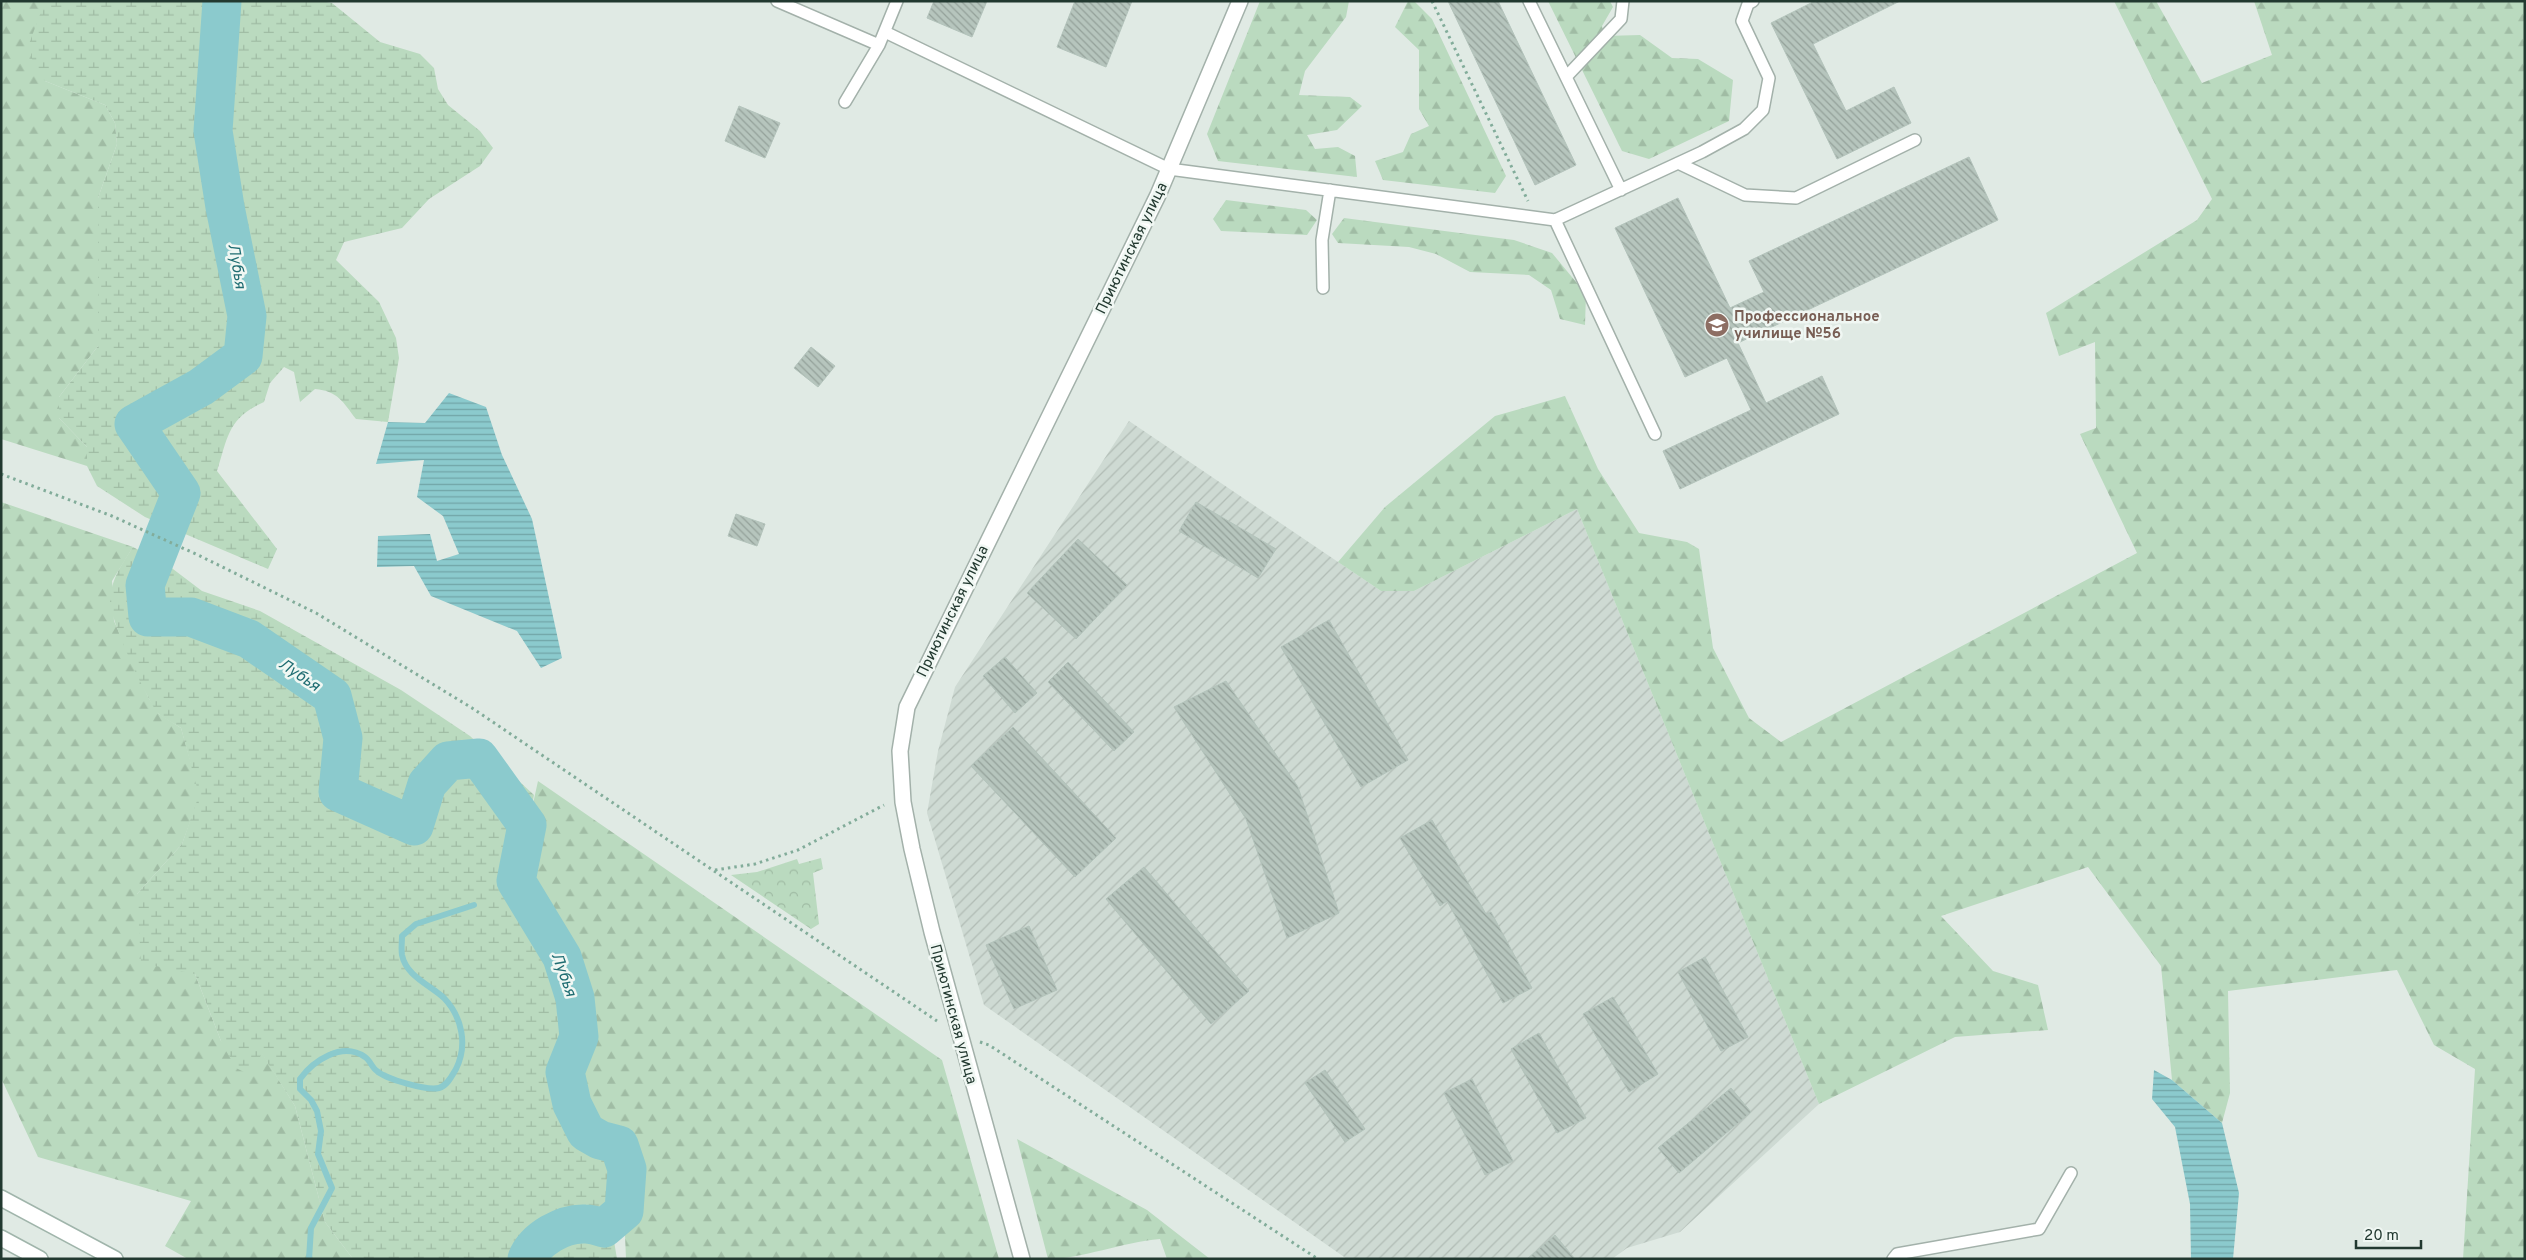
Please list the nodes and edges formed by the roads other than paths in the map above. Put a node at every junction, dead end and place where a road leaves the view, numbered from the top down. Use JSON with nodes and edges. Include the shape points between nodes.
{"nodes":[{"id":1,"x":777,"y":1,"type":"edge"},
{"id":2,"x":897,"y":1,"type":"edge"},
{"id":3,"x":1240,"y":1,"type":"edge"},
{"id":4,"x":1529,"y":1,"type":"edge"},
{"id":5,"x":1622,"y":1,"type":"edge"},
{"id":6,"x":1753,"y":1,"type":"edge"},
{"id":7,"x":885,"y":32,"type":"junction"},
{"id":8,"x":880,"y":45,"type":"junction"},
{"id":9,"x":1566,"y":77,"type":"junction"},
{"id":10,"x":845,"y":102,"type":"dead end"},
{"id":11,"x":1915,"y":140,"type":"dead end"},
{"id":12,"x":1678,"y":163,"type":"junction"},
{"id":13,"x":1169,"y":169,"type":"junction"},
{"id":14,"x":1330,"y":190,"type":"junction"},
{"id":15,"x":1621,"y":190,"type":"junction"},
{"id":16,"x":1555,"y":220,"type":"junction"},
{"id":17,"x":1323,"y":288,"type":"dead end"},
{"id":18,"x":1655,"y":434,"type":"dead end"},
{"id":19,"x":2071,"y":1173,"type":"dead end"},
{"id":20,"x":1,"y":1198,"type":"edge"},
{"id":21,"x":1,"y":1238,"type":"edge"},
{"id":22,"x":40,"y":1259,"type":"edge"},
{"id":23,"x":114,"y":1259,"type":"edge"},
{"id":24,"x":1022,"y":1259,"type":"edge"},
{"id":25,"x":1893,"y":1259,"type":"edge"}],
"edges":[{"from":1,"to":8,"type":"lane"},
{"from":2,"to":7,"type":"lane"},
{"from":3,"to":13,"type":"street","name":"Приютинская улица"},
{"from":4,"to":9,"type":"lane"},
{"from":5,"to":9,"type":"lane","via":[[1621,19]]},
{"from":6,"to":12,"type":"lane","via":[[1748,4],[1742,21],[1769,78],[1763,110],[1744,129]]},
{"from":7,"to":8,"type":"lane"},
{"from":7,"to":13,"type":"lane"},
{"from":8,"to":10,"type":"lane"},
{"from":9,"to":15,"type":"lane"},
{"from":11,"to":12,"type":"lane","via":[[1796,198],[1745,195]]},
{"from":12,"to":15,"type":"lane"},
{"from":13,"to":14,"type":"lane"},
{"from":13,"to":24,"type":"street","name":"Приютинская улица","via":[[906,706],[900,751],[903,802],[912,849],[934,941]]},
{"from":14,"to":16,"type":"lane"},
{"from":14,"to":17,"type":"lane","via":[[1322,240]]},
{"from":15,"to":16,"type":"lane"},
{"from":16,"to":18,"type":"lane"},
{"from":19,"to":25,"type":"lane","via":[[2039,1228],[1897,1254]]},
{"from":20,"to":23,"type":"street"},
{"from":21,"to":22,"type":"street"}]}
